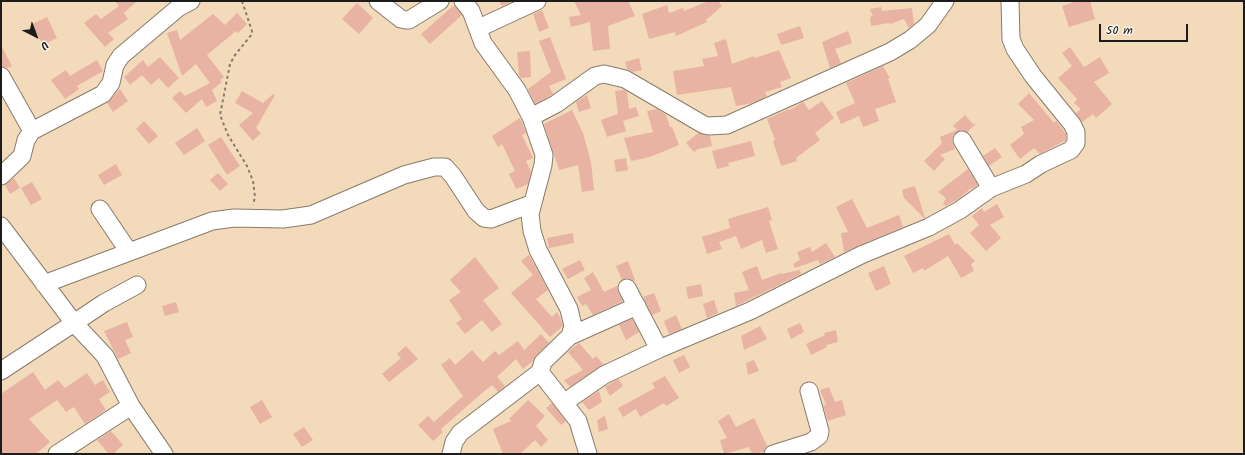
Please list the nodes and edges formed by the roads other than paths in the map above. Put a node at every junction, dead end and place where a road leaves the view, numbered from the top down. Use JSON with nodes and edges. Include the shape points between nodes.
{"nodes":[{"id":1,"x":191,"y":1,"type":"edge"},
{"id":2,"x":378,"y":1,"type":"edge"},
{"id":3,"x":440,"y":1,"type":"edge"},
{"id":4,"x":463,"y":1,"type":"edge"},
{"id":5,"x":537,"y":1,"type":"edge"},
{"id":6,"x":945,"y":1,"type":"edge"},
{"id":7,"x":1010,"y":1,"type":"edge"},
{"id":8,"x":479,"y":28,"type":"junction"},
{"id":9,"x":1,"y":76,"type":"edge"},
{"id":10,"x":531,"y":117,"type":"junction"},
{"id":11,"x":32,"y":131,"type":"junction"},
{"id":12,"x":962,"y":140,"type":"dead end"},
{"id":13,"x":1,"y":176,"type":"edge"},
{"id":14,"x":991,"y":188,"type":"junction"},
{"id":15,"x":531,"y":204,"type":"junction"},
{"id":16,"x":100,"y":209,"type":"dead end"},
{"id":17,"x":1,"y":226,"type":"edge"},
{"id":18,"x":129,"y":252,"type":"junction"},
{"id":19,"x":44,"y":284,"type":"junction"},
{"id":20,"x":137,"y":285,"type":"dead end"},
{"id":21,"x":627,"y":288,"type":"dead end"},
{"id":22,"x":637,"y":306,"type":"junction"},
{"id":23,"x":74,"y":323,"type":"junction"},
{"id":24,"x":570,"y":336,"type":"junction"},
{"id":25,"x":658,"y":349,"type":"junction"},
{"id":26,"x":1,"y":371,"type":"edge"},
{"id":27,"x":540,"y":372,"type":"junction"},
{"id":28,"x":809,"y":391,"type":"dead end"},
{"id":29,"x":565,"y":402,"type":"junction"},
{"id":30,"x":131,"y":406,"type":"junction"},
{"id":31,"x":57,"y":454,"type":"edge"},
{"id":32,"x":164,"y":454,"type":"edge"},
{"id":33,"x":451,"y":454,"type":"edge"},
{"id":34,"x":588,"y":454,"type":"edge"},
{"id":35,"x":772,"y":454,"type":"edge"}],
"edges":[{"from":1,"to":11,"type":"street","via":[[178,8],[121,56],[115,65],[111,83],[103,94]]},
{"from":2,"to":3,"type":"street","via":[[406,20]]},
{"from":4,"to":8,"type":"street"},
{"from":5,"to":8,"type":"street"},
{"from":6,"to":10,"type":"street","via":[[928,25],[890,52],[727,125],[704,125],[625,79],[604,74],[595,76],[556,104]]},
{"from":7,"to":14,"type":"street","via":[[1011,39],[1015,49],[1033,76],[1072,124],[1076,132],[1076,143],[1072,150],[1026,174]]},
{"from":8,"to":10,"type":"street","via":[[483,43],[511,80]]},
{"from":9,"to":11,"type":"street"},
{"from":10,"to":15,"type":"street","via":[[544,155]]},
{"from":11,"to":13,"type":"street","via":[[26,140],[22,156]]},
{"from":12,"to":14,"type":"street"},
{"from":14,"to":25,"type":"street","via":[[960,210],[929,227],[862,255],[750,311]]},
{"from":15,"to":18,"type":"street","via":[[491,219],[484,218],[476,211],[445,167],[434,167],[404,175],[311,215],[283,219],[212,221]]},
{"from":15,"to":24,"type":"street","via":[[532,231],[538,250],[558,285],[572,318]]},
{"from":16,"to":18,"type":"street"},
{"from":17,"to":19,"type":"street"},
{"from":18,"to":19,"type":"street"},
{"from":19,"to":23,"type":"street"},
{"from":20,"to":23,"type":"street"},
{"from":21,"to":22,"type":"street"},
{"from":22,"to":24,"type":"street"},
{"from":22,"to":25,"type":"street"},
{"from":23,"to":26,"type":"street"},
{"from":23,"to":30,"type":"street","via":[[105,356]]},
{"from":24,"to":27,"type":"street","via":[[543,362]]},
{"from":25,"to":29,"type":"street","via":[[604,375]]},
{"from":27,"to":29,"type":"street"},
{"from":27,"to":33,"type":"street","via":[[460,433]]},
{"from":28,"to":35,"type":"street","via":[[820,431],[819,436],[811,442]]},
{"from":29,"to":34,"type":"street","via":[[578,421]]},
{"from":30,"to":31,"type":"street"},
{"from":30,"to":32,"type":"street"}]}
